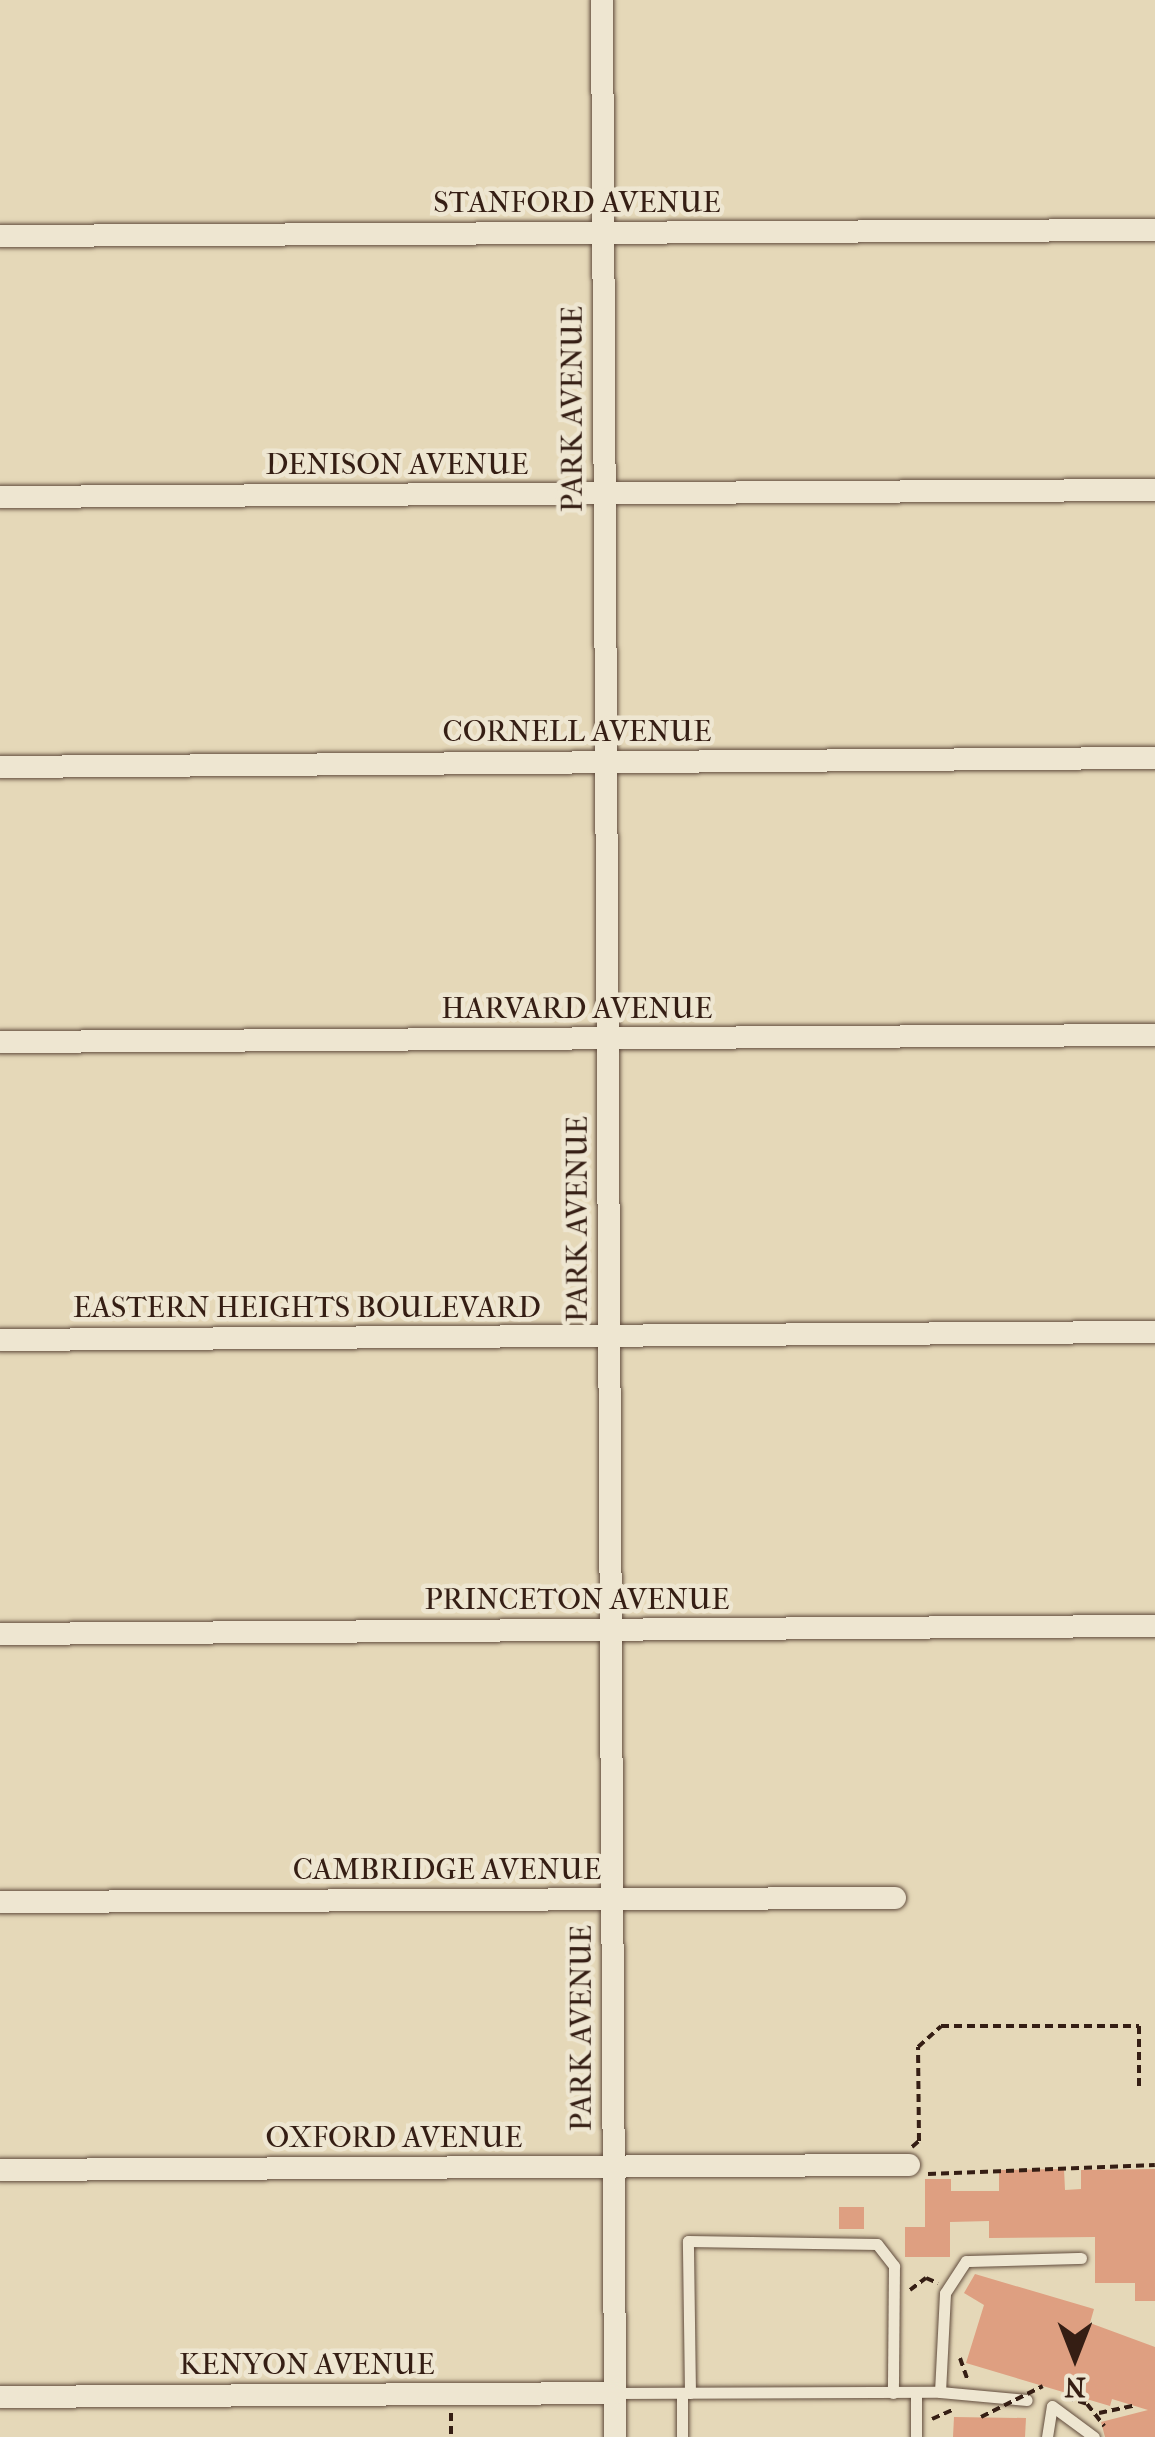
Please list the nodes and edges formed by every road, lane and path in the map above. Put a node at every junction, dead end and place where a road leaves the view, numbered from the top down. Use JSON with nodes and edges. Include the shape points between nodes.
{"nodes":[{"id":1,"x":602,"y":0,"type":"edge"},
{"id":2,"x":1155,"y":230,"type":"edge"},
{"id":3,"x":602,"y":233,"type":"junction"},
{"id":4,"x":0,"y":236,"type":"edge"},
{"id":5,"x":1155,"y":490,"type":"edge"},
{"id":6,"x":604,"y":493,"type":"junction"},
{"id":7,"x":0,"y":497,"type":"edge"},
{"id":8,"x":1155,"y":758,"type":"edge"},
{"id":9,"x":605,"y":762,"type":"junction"},
{"id":10,"x":0,"y":767,"type":"edge"},
{"id":11,"x":1155,"y":1035,"type":"edge"},
{"id":12,"x":607,"y":1038,"type":"junction"},
{"id":13,"x":0,"y":1042,"type":"edge"},
{"id":14,"x":1155,"y":1332,"type":"edge"},
{"id":15,"x":608,"y":1336,"type":"junction"},
{"id":16,"x":0,"y":1340,"type":"edge"},
{"id":17,"x":1155,"y":1626,"type":"edge"},
{"id":18,"x":610,"y":1630,"type":"junction"},
{"id":19,"x":0,"y":1634,"type":"edge"},
{"id":20,"x":895,"y":1898,"type":"dead end"},
{"id":21,"x":612,"y":1899,"type":"junction"},
{"id":22,"x":0,"y":1902,"type":"edge"},
{"id":23,"x":1139,"y":2089,"type":"dead end"},
{"id":24,"x":612,"y":2166,"type":"junction"},
{"id":25,"x":911,"y":2166,"type":"junction"},
{"id":26,"x":1155,"y":2166,"type":"edge"},
{"id":27,"x":0,"y":2170,"type":"edge"},
{"id":28,"x":1081,"y":2258,"type":"dead end"},
{"id":29,"x":935,"y":2278,"type":"dead end"},
{"id":30,"x":900,"y":2290,"type":"dead end"},
{"id":31,"x":1042,"y":2386,"type":"dead end"},
{"id":32,"x":916,"y":2392,"type":"junction"},
{"id":33,"x":940,"y":2392,"type":"junction"},
{"id":34,"x":614,"y":2393,"type":"junction"},
{"id":35,"x":686,"y":2393,"type":"junction"},
{"id":36,"x":893,"y":2393,"type":"junction"},
{"id":37,"x":0,"y":2397,"type":"edge"},
{"id":38,"x":1027,"y":2400,"type":"dead end"},
{"id":39,"x":1133,"y":2406,"type":"dead end"},
{"id":40,"x":982,"y":2410,"type":"dead end"},
{"id":41,"x":450,"y":2413,"type":"dead end"},
{"id":42,"x":1097,"y":2414,"type":"dead end"},
{"id":43,"x":981,"y":2417,"type":"dead end"},
{"id":44,"x":921,"y":2434,"type":"edge"},
{"id":45,"x":451,"y":2437,"type":"edge"},
{"id":46,"x":615,"y":2437,"type":"edge"},
{"id":47,"x":682,"y":2437,"type":"edge"},
{"id":48,"x":1047,"y":2437,"type":"edge"},
{"id":49,"x":1094,"y":2437,"type":"edge"}],
"edges":[{"from":1,"to":3,"type":"street","name":"PARK AVENUE"},
{"from":2,"to":3,"type":"street","name":"STANFORD AVENUE"},
{"from":3,"to":4,"type":"street","name":"STANFORD AVENUE"},
{"from":3,"to":6,"type":"street","name":"PARK AVENUE"},
{"from":5,"to":6,"type":"street","name":"DENISON AVENUE"},
{"from":6,"to":7,"type":"street","name":"DENISON AVENUE"},
{"from":6,"to":9,"type":"street","name":"PARK AVENUE"},
{"from":8,"to":9,"type":"street","name":"CORNELL AVENUE"},
{"from":9,"to":10,"type":"street","name":"CORNELL AVENUE"},
{"from":9,"to":12,"type":"street","name":"PARK AVENUE"},
{"from":11,"to":12,"type":"street","name":"HARVARD AVENUE"},
{"from":12,"to":13,"type":"street","name":"HARVARD AVENUE"},
{"from":12,"to":15,"type":"street","name":"PARK AVENUE"},
{"from":14,"to":15,"type":"street","name":"EASTERN HEIGHTS BOULEVARD"},
{"from":15,"to":16,"type":"street","name":"EASTERN HEIGHTS BOULEVARD"},
{"from":15,"to":18,"type":"street","name":"PARK AVENUE"},
{"from":17,"to":18,"type":"street","name":"PRINCETON AVENUE"},
{"from":18,"to":19,"type":"street","name":"PRINCETON AVENUE"},
{"from":18,"to":21,"type":"street","name":"PARK AVENUE"},
{"from":20,"to":21,"type":"street","name":"CAMBRIDGE AVENUE"},
{"from":21,"to":22,"type":"street","name":"CAMBRIDGE AVENUE"},
{"from":21,"to":24,"type":"street","name":"PARK AVENUE"},
{"from":23,"to":25,"type":"path","via":[[1139,2026],[940,2026],[918,2047],[919,2140]]},
{"from":24,"to":25,"type":"street","name":"OXFORD AVENUE"},
{"from":24,"to":27,"type":"street","name":"OXFORD AVENUE"},
{"from":24,"to":34,"type":"street","name":"PARK AVENUE"},
{"from":25,"to":26,"type":"path"},
{"from":28,"to":33,"type":"lane","via":[[966,2261],[945,2293]]},
{"from":29,"to":30,"type":"path"},
{"from":31,"to":43,"type":"path","bridge":true},
{"from":32,"to":33,"type":"lane"},
{"from":32,"to":36,"type":"lane"},
{"from":32,"to":44,"type":"lane"},
{"from":33,"to":38,"type":"lane"},
{"from":34,"to":35,"type":"lane"},
{"from":34,"to":37,"type":"street","name":"KENYON AVENUE"},
{"from":34,"to":46,"type":"street","name":"PARK AVENUE"},
{"from":35,"to":36,"type":"lane"},
{"from":35,"to":36,"type":"lane","via":[[688,2240],[878,2244],[894,2266]]},
{"from":35,"to":47,"type":"lane"},
{"from":39,"to":42,"type":"path"},
{"from":40,"to":44,"type":"path","via":[[942,2411]]},
{"from":41,"to":45,"type":"path"},
{"from":48,"to":49,"type":"lane","via":[[1052,2406]]}]}
